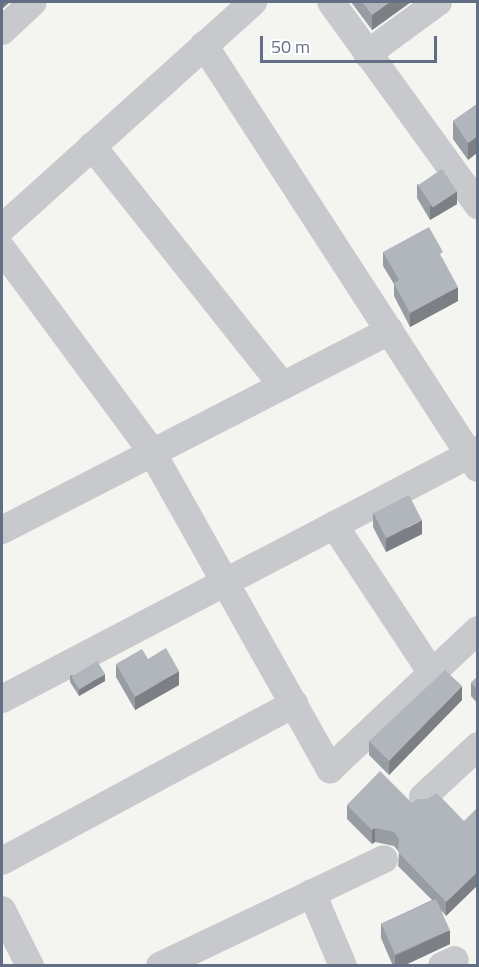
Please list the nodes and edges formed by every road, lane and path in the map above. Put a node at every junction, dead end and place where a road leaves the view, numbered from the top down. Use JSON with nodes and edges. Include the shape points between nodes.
{"nodes":[{"id":1,"x":33,"y":2,"type":"edge"},
{"id":2,"x":253,"y":2,"type":"edge"},
{"id":3,"x":331,"y":2,"type":"edge"},
{"id":4,"x":438,"y":2,"type":"edge"},
{"id":5,"x":2,"y":31,"type":"edge"},
{"id":6,"x":204,"y":45,"type":"junction"},
{"id":7,"x":367,"y":54,"type":"junction"},
{"id":8,"x":92,"y":146,"type":"junction"},
{"id":9,"x":475,"y":197,"type":"edge"},
{"id":10,"x":2,"y":228,"type":"edge"},
{"id":11,"x":2,"y":249,"type":"edge"},
{"id":12,"x":390,"y":331,"type":"junction"},
{"id":13,"x":282,"y":385,"type":"junction"},
{"id":14,"x":152,"y":452,"type":"junction"},
{"id":15,"x":475,"y":458,"type":"edge"},
{"id":16,"x":334,"y":525,"type":"junction"},
{"id":17,"x":2,"y":530,"type":"edge"},
{"id":18,"x":226,"y":581,"type":"junction"},
{"id":19,"x":477,"y":630,"type":"edge"},
{"id":20,"x":432,"y":673,"type":"junction"},
{"id":21,"x":2,"y":699,"type":"edge"},
{"id":22,"x":294,"y":704,"type":"junction"},
{"id":23,"x":477,"y":746,"type":"edge"},
{"id":24,"x":423,"y":797,"type":"edge"},
{"id":25,"x":384,"y":859,"type":"dead end"},
{"id":26,"x":2,"y":861,"type":"edge"},
{"id":27,"x":312,"y":893,"type":"junction"},
{"id":28,"x":2,"y":910,"type":"edge"},
{"id":29,"x":30,"y":966,"type":"edge"},
{"id":30,"x":160,"y":966,"type":"edge"},
{"id":31,"x":343,"y":966,"type":"edge"}],
"edges":[{"from":1,"to":5,"type":"street"},
{"from":2,"to":6,"type":"street"},
{"from":3,"to":7,"type":"street"},
{"from":4,"to":7,"type":"street"},
{"from":6,"to":8,"type":"street"},
{"from":6,"to":12,"type":"street"},
{"from":7,"to":9,"type":"street"},
{"from":8,"to":10,"type":"street"},
{"from":8,"to":13,"type":"street"},
{"from":11,"to":14,"type":"street"},
{"from":12,"to":13,"type":"street"},
{"from":12,"to":15,"type":"street"},
{"from":13,"to":14,"type":"street"},
{"from":14,"to":17,"type":"street"},
{"from":14,"to":18,"type":"street"},
{"from":15,"to":16,"type":"street"},
{"from":16,"to":18,"type":"street"},
{"from":16,"to":20,"type":"street"},
{"from":18,"to":21,"type":"street"},
{"from":18,"to":22,"type":"street"},
{"from":19,"to":20,"type":"street"},
{"from":20,"to":22,"type":"street","via":[[330,769]]},
{"from":22,"to":26,"type":"street"},
{"from":23,"to":24,"type":"street"},
{"from":25,"to":27,"type":"street"},
{"from":27,"to":30,"type":"street"},
{"from":27,"to":31,"type":"street"},
{"from":28,"to":29,"type":"street"}]}
